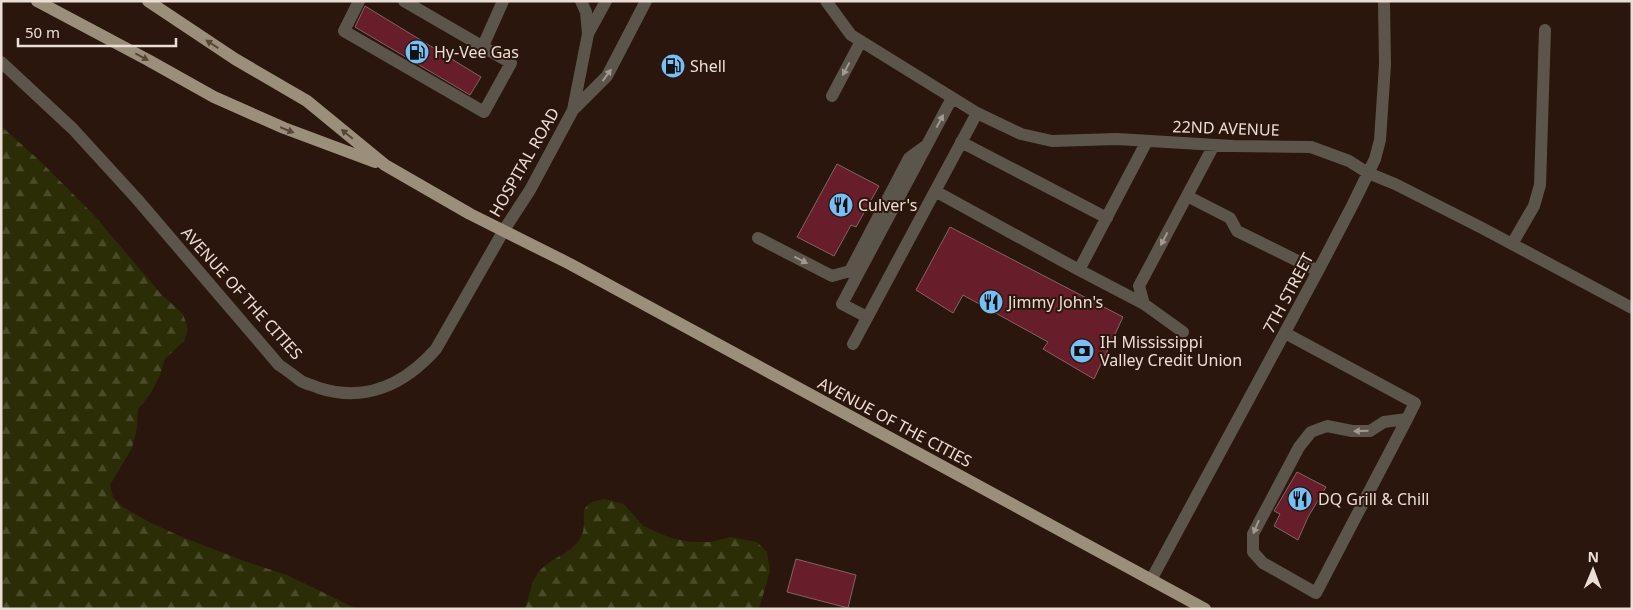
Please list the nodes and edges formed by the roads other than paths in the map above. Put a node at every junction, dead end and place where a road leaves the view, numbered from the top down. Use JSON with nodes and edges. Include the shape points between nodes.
{"nodes":[{"id":1,"x":37,"y":1,"type":"edge"},
{"id":2,"x":148,"y":1,"type":"edge"},
{"id":3,"x":359,"y":1,"type":"edge"},
{"id":4,"x":404,"y":1,"type":"edge"},
{"id":5,"x":503,"y":1,"type":"edge"},
{"id":6,"x":581,"y":1,"type":"edge"},
{"id":7,"x":606,"y":1,"type":"edge"},
{"id":8,"x":646,"y":1,"type":"edge"},
{"id":9,"x":826,"y":1,"type":"edge"},
{"id":10,"x":1384,"y":1,"type":"edge"},
{"id":11,"x":1545,"y":30,"type":"dead end"},
{"id":12,"x":588,"y":34,"type":"junction"},
{"id":13,"x":861,"y":41,"type":"junction"},
{"id":14,"x":483,"y":46,"type":"junction"},
{"id":15,"x":1,"y":62,"type":"edge"},
{"id":16,"x":832,"y":96,"type":"dead end"},
{"id":17,"x":952,"y":98,"type":"junction"},
{"id":18,"x":573,"y":110,"type":"junction"},
{"id":19,"x":977,"y":113,"type":"junction"},
{"id":20,"x":1147,"y":141,"type":"junction"},
{"id":21,"x":961,"y":142,"type":"junction"},
{"id":22,"x":928,"y":144,"type":"junction"},
{"id":23,"x":1214,"y":145,"type":"junction"},
{"id":24,"x":385,"y":165,"type":"junction"},
{"id":25,"x":1368,"y":174,"type":"junction"},
{"id":26,"x":935,"y":191,"type":"junction"},
{"id":27,"x":1187,"y":196,"type":"junction"},
{"id":28,"x":1106,"y":218,"type":"junction"},
{"id":29,"x":504,"y":230,"type":"junction"},
{"id":30,"x":758,"y":238,"type":"dead end"},
{"id":31,"x":1512,"y":244,"type":"junction"},
{"id":32,"x":570,"y":264,"type":"junction"},
{"id":33,"x":1079,"y":270,"type":"junction"},
{"id":34,"x":1318,"y":271,"type":"junction"},
{"id":35,"x":1144,"y":304,"type":"junction"},
{"id":36,"x":1632,"y":308,"type":"edge"},
{"id":37,"x":868,"y":317,"type":"junction"},
{"id":38,"x":1183,"y":332,"type":"dead end"},
{"id":39,"x":1285,"y":333,"type":"junction"},
{"id":40,"x":852,"y":344,"type":"dead end"},
{"id":41,"x":1407,"y":419,"type":"junction"},
{"id":42,"x":872,"y":428,"type":"dead end"},
{"id":43,"x":1151,"y":580,"type":"junction"},
{"id":44,"x":1205,"y":609,"type":"edge"}],
"edges":[{"from":1,"to":24,"type":"main road","name":"AVENUE OF THE CITIES","one_way":true,"via":[[214,98]]},
{"from":24,"to":2,"type":"main road","name":"AVENUE OF THE CITIES","one_way":true,"via":[[306,101],[235,60]]},
{"from":3,"to":14,"type":"street","via":[[344,31],[484,112],[511,62]]},
{"from":4,"to":14,"type":"street"},
{"from":5,"to":14,"type":"street"},
{"from":6,"to":12,"type":"street","via":[[586,12]]},
{"from":7,"to":12,"type":"street","name":"HOSPITAL ROAD"},
{"from":18,"to":8,"type":"street","name":"HOSPITAL ROAD","one_way":true,"via":[[607,76]]},
{"from":9,"to":13,"type":"street","name":"22ND AVENUE","via":[[851,35]]},
{"from":10,"to":25,"type":"street","name":"7TH STREET","via":[[1385,65],[1380,140]]},
{"from":11,"to":31,"type":"street","via":[[1540,185],[1534,206]]},
{"from":12,"to":18,"type":"street","name":"HOSPITAL ROAD"},
{"from":13,"to":16,"type":"street","one_way":true},
{"from":13,"to":17,"type":"street","name":"22ND AVENUE"},
{"from":15,"to":29,"type":"street","name":"AVENUE OF THE CITIES","via":[[73,129],[279,365],[303,382],[325,390],[365,393],[406,377],[425,362],[436,349]]},
{"from":17,"to":19,"type":"street","name":"22ND AVENUE"},
{"from":22,"to":17,"type":"street","one_way":true},
{"from":18,"to":29,"type":"street","name":"HOSPITAL ROAD","via":[[530,190]]},
{"from":19,"to":20,"type":"street","name":"22ND AVENUE","via":[[1021,134],[1052,142]]},
{"from":19,"to":21,"type":"street"},
{"from":20,"to":23,"type":"street","name":"22ND AVENUE"},
{"from":20,"to":28,"type":"street"},
{"from":21,"to":26,"type":"street"},
{"from":21,"to":28,"type":"street"},
{"from":30,"to":22,"type":"street","one_way":true,"via":[[832,276],[850,271],[909,158]]},
{"from":22,"to":37,"type":"street","via":[[842,304]]},
{"from":23,"to":25,"type":"street","name":"22ND AVENUE","via":[[1311,147],[1349,161]]},
{"from":23,"to":27,"type":"street"},
{"from":24,"to":29,"type":"main road","name":"AVENUE OF THE CITIES"},
{"from":25,"to":31,"type":"street","name":"22ND AVENUE","via":[[1395,184]]},
{"from":25,"to":34,"type":"street","name":"7TH STREET"},
{"from":26,"to":33,"type":"street"},
{"from":26,"to":37,"type":"street"},
{"from":27,"to":34,"type":"street","via":[[1230,218],[1237,231]]},
{"from":27,"to":35,"type":"street","one_way":true,"via":[[1139,286]]},
{"from":28,"to":33,"type":"street"},
{"from":29,"to":32,"type":"main road","name":"AVENUE OF THE CITIES"},
{"from":31,"to":36,"type":"street","name":"22ND AVENUE"},
{"from":32,"to":42,"type":"main road","name":"AVENUE OF THE CITIES"},
{"from":32,"to":43,"type":"main road","name":"AVENUE OF THE CITIES"},
{"from":33,"to":35,"type":"street"},
{"from":34,"to":39,"type":"street","name":"7TH STREET"},
{"from":35,"to":38,"type":"street"},
{"from":37,"to":40,"type":"street"},
{"from":39,"to":41,"type":"street","via":[[1415,403]]},
{"from":39,"to":43,"type":"street","name":"7TH STREET"},
{"from":41,"to":41,"type":"street","one_way":true,"via":[[1384,422],[1370,431],[1327,426],[1311,432],[1299,447],[1253,534],[1253,552],[1262,563],[1316,593]]},
{"from":43,"to":44,"type":"main road","name":"AVENUE OF THE CITIES"}]}
